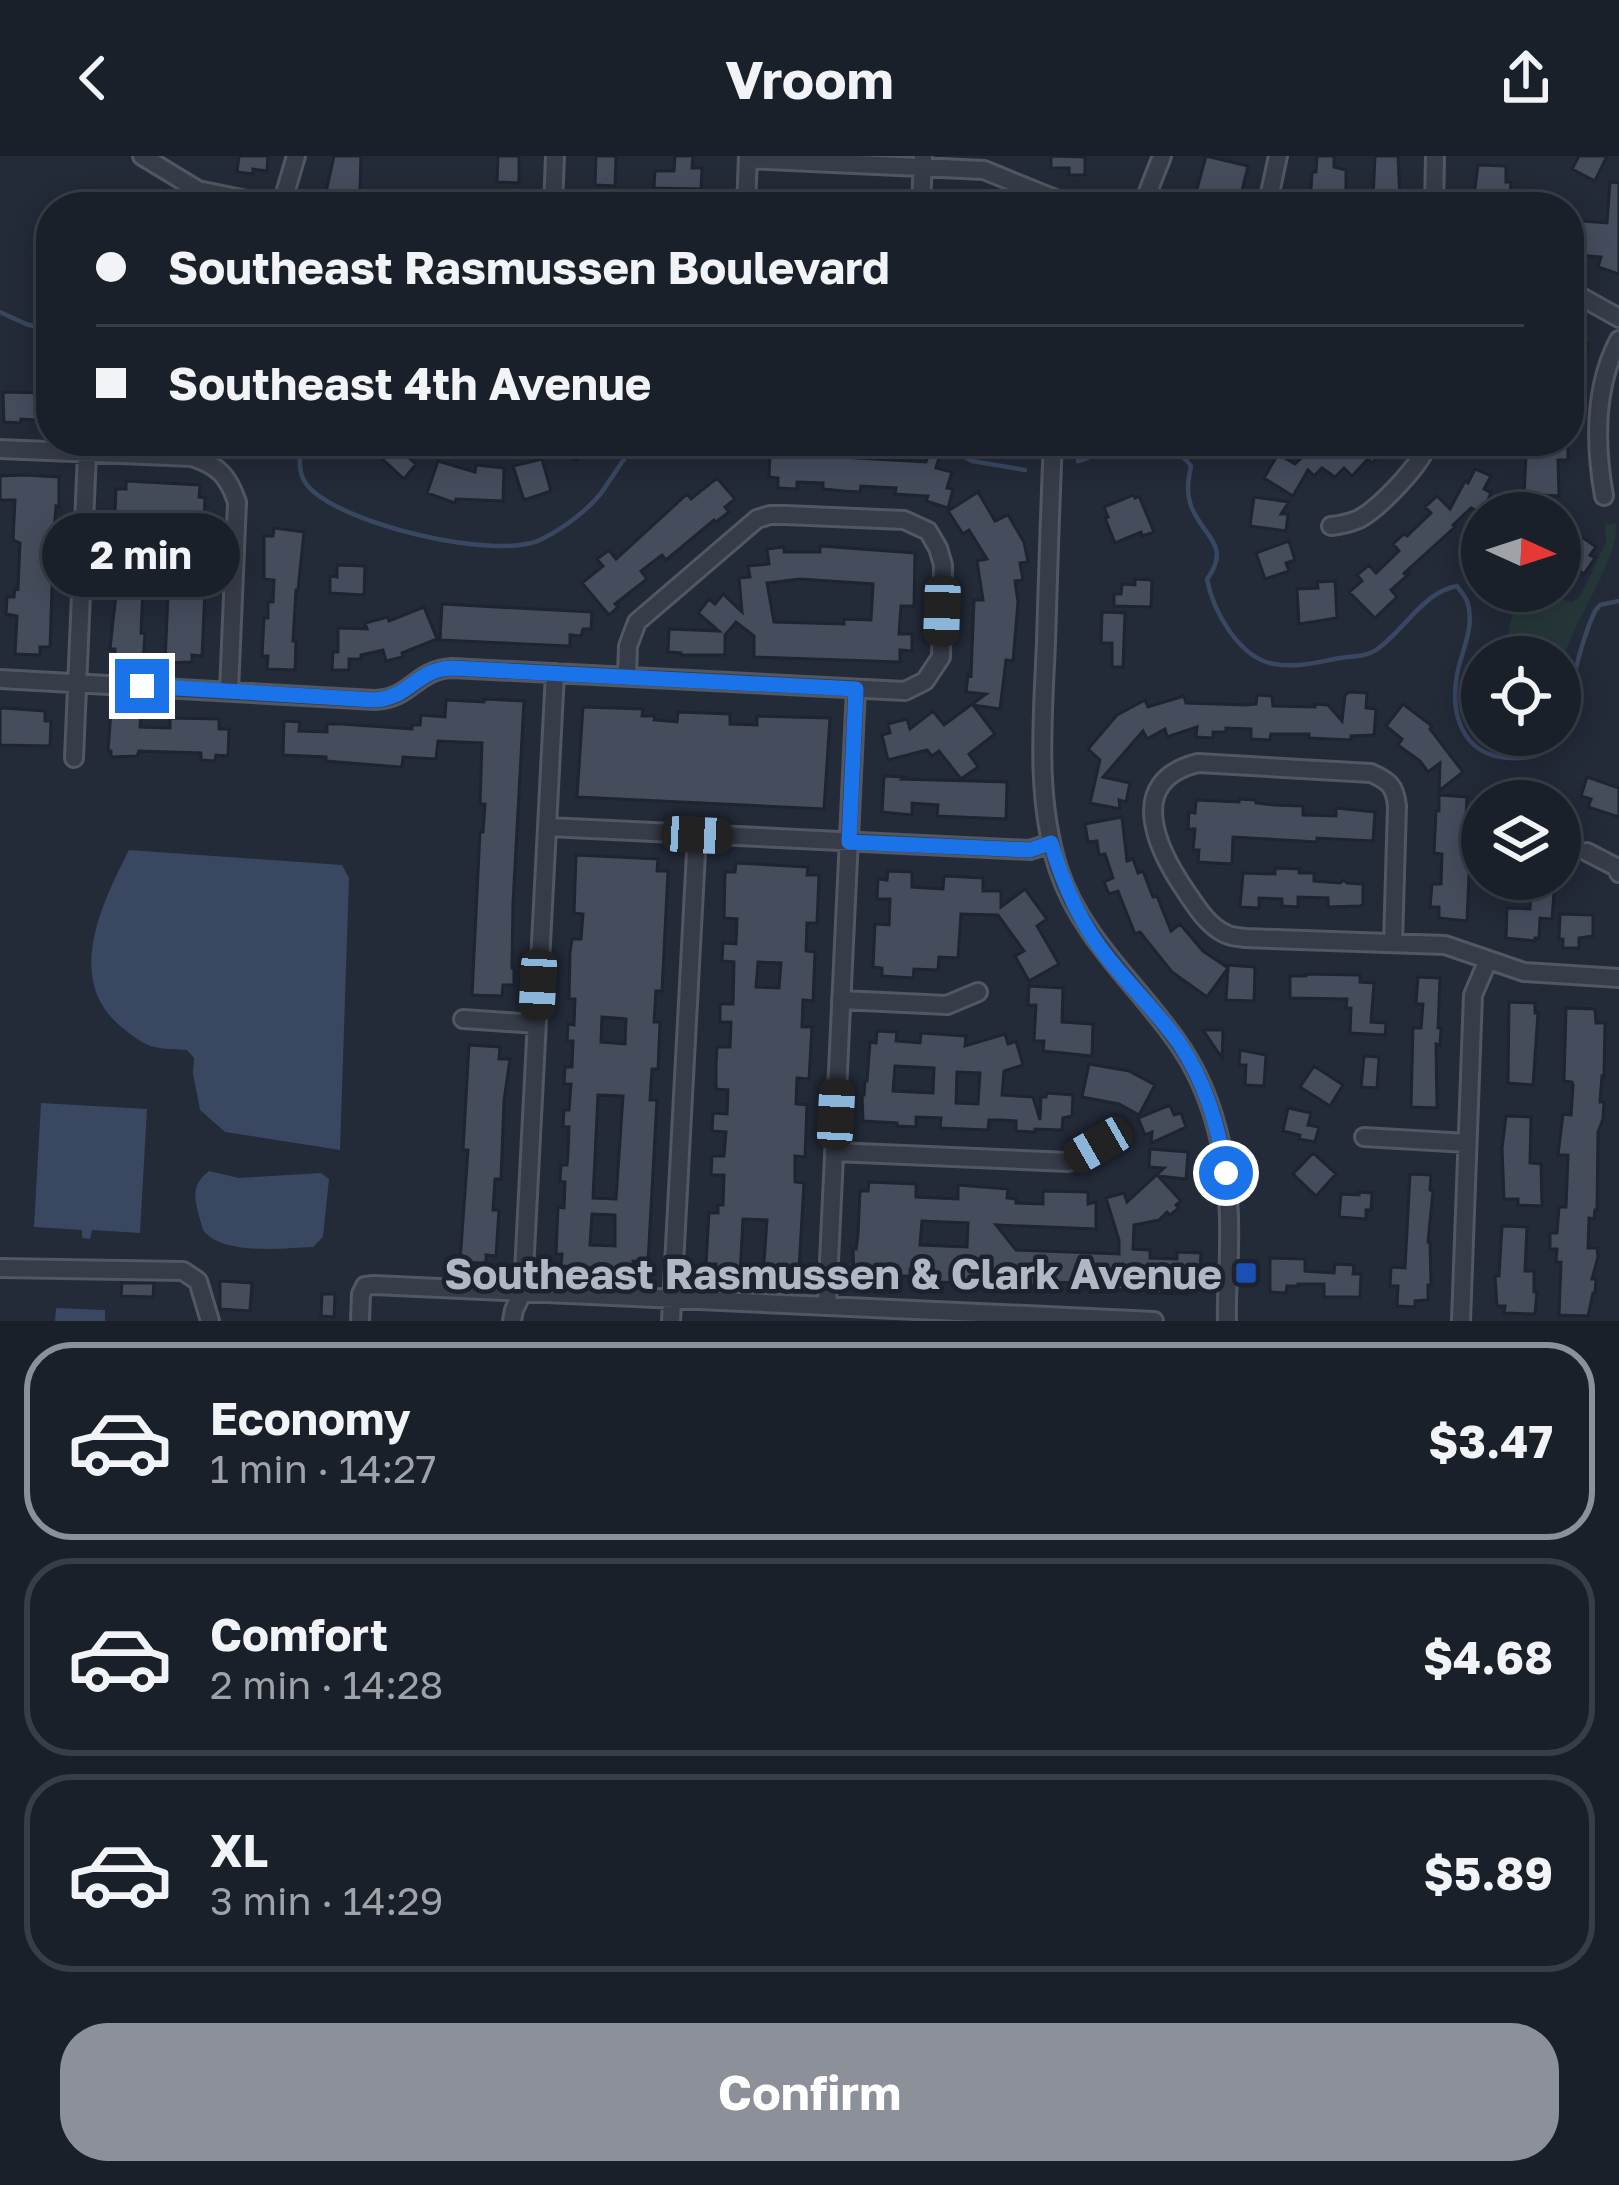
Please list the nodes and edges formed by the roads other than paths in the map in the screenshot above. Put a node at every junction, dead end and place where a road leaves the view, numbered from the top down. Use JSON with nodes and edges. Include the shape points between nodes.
{"nodes":[{"id":1,"x":142,"y":156,"type":"edge"},
{"id":2,"x":296,"y":156,"type":"edge"},
{"id":3,"x":555,"y":156,"type":"edge"},
{"id":4,"x":1162,"y":156,"type":"edge"},
{"id":5,"x":1278,"y":156,"type":"edge"},
{"id":6,"x":1435,"y":156,"type":"edge"},
{"id":7,"x":748,"y":157,"type":"edge"},
{"id":8,"x":923,"y":162,"type":"edge"},
{"id":9,"x":208,"y":192,"type":"edge"},
{"id":10,"x":285,"y":192,"type":"edge"},
{"id":11,"x":554,"y":192,"type":"edge"},
{"id":12,"x":747,"y":192,"type":"edge"},
{"id":13,"x":922,"y":192,"type":"edge"},
{"id":14,"x":1038,"y":192,"type":"edge"},
{"id":15,"x":1148,"y":192,"type":"edge"},
{"id":16,"x":1270,"y":192,"type":"edge"},
{"id":17,"x":1434,"y":192,"type":"edge"},
{"id":18,"x":1584,"y":299,"type":"edge"},
{"id":19,"x":1619,"y":319,"type":"edge"},
{"id":20,"x":1619,"y":340,"type":"edge"},
{"id":21,"x":0,"y":449,"type":"edge"},
{"id":22,"x":36,"y":451,"type":"edge"},
{"id":23,"x":87,"y":456,"type":"edge"},
{"id":24,"x":166,"y":456,"type":"edge"},
{"id":25,"x":1053,"y":456,"type":"edge"},
{"id":26,"x":1423,"y":456,"type":"edge"},
{"id":27,"x":1604,"y":496,"type":"dead end"},
{"id":28,"x":1330,"y":526,"type":"dead end"},
{"id":29,"x":555,"y":673,"type":"junction"},
{"id":30,"x":627,"y":676,"type":"junction"},
{"id":31,"x":0,"y":679,"type":"edge"},
{"id":32,"x":78,"y":682,"type":"junction"},
{"id":33,"x":856,"y":689,"type":"junction"},
{"id":34,"x":229,"y":691,"type":"junction"},
{"id":35,"x":74,"y":758,"type":"dead end"},
{"id":36,"x":548,"y":827,"type":"junction"},
{"id":37,"x":697,"y":835,"type":"junction"},
{"id":38,"x":849,"y":842,"type":"junction"},
{"id":39,"x":1051,"y":843,"type":"junction"},
{"id":40,"x":1587,"y":852,"type":"dead end"},
{"id":41,"x":1619,"y":873,"type":"edge"},
{"id":42,"x":1393,"y":943,"type":"junction"},
{"id":43,"x":1488,"y":960,"type":"junction"},
{"id":44,"x":1619,"y":978,"type":"edge"},
{"id":45,"x":978,"y":992,"type":"dead end"},
{"id":46,"x":841,"y":1000,"type":"junction"},
{"id":47,"x":463,"y":1019,"type":"dead end"},
{"id":48,"x":536,"y":1024,"type":"junction"},
{"id":49,"x":1364,"y":1137,"type":"dead end"},
{"id":50,"x":1467,"y":1143,"type":"junction"},
{"id":51,"x":1098,"y":1145,"type":"dead end"},
{"id":52,"x":834,"y":1152,"type":"junction"},
{"id":53,"x":0,"y":1268,"type":"edge"},
{"id":54,"x":523,"y":1291,"type":"junction"},
{"id":55,"x":674,"y":1297,"type":"junction"},
{"id":56,"x":827,"y":1304,"type":"junction"},
{"id":57,"x":1078,"y":1319,"type":"edge"},
{"id":58,"x":210,"y":1321,"type":"edge"},
{"id":59,"x":360,"y":1321,"type":"edge"},
{"id":60,"x":512,"y":1321,"type":"edge"},
{"id":61,"x":671,"y":1321,"type":"edge"},
{"id":62,"x":1154,"y":1321,"type":"edge"},
{"id":63,"x":1227,"y":1321,"type":"edge"},
{"id":64,"x":1461,"y":1321,"type":"edge"}],
"edges":[{"from":1,"to":9,"type":"street"},
{"from":2,"to":10,"type":"street"},
{"from":3,"to":11,"type":"street"},
{"from":4,"to":15,"type":"street"},
{"from":5,"to":16,"type":"street"},
{"from":6,"to":17,"type":"street"},
{"from":7,"to":8,"type":"street"},
{"from":7,"to":12,"type":"street"},
{"from":8,"to":13,"type":"street"},
{"from":8,"to":14,"type":"street","via":[[983,170]]},
{"from":18,"to":19,"type":"street"},
{"from":20,"to":27,"type":"street","via":[[1601,391]]},
{"from":21,"to":22,"type":"street"},
{"from":23,"to":32,"type":"street"},
{"from":24,"to":34,"type":"street","via":[[216,465],[237,502]]},
{"from":25,"to":39,"type":"street","via":[[1043,757]]},
{"from":26,"to":28,"type":"street","via":[[1368,513]]},
{"from":29,"to":30,"type":"street"},
{"from":29,"to":34,"type":"street","via":[[436,669],[406,692],[375,700]]},
{"from":29,"to":36,"type":"street"},
{"from":30,"to":33,"type":"street"},
{"from":30,"to":33,"type":"street","via":[[637,622],[757,519],[904,520],[928,531],[943,565],[940,657],[925,681],[905,691]]},
{"from":31,"to":32,"type":"street"},
{"from":32,"to":34,"type":"street"},
{"from":32,"to":35,"type":"street"},
{"from":33,"to":38,"type":"street"},
{"from":36,"to":37,"type":"street"},
{"from":36,"to":48,"type":"street"},
{"from":37,"to":38,"type":"street"},
{"from":37,"to":55,"type":"street"},
{"from":38,"to":39,"type":"street","via":[[1030,850]]},
{"from":38,"to":46,"type":"street"},
{"from":39,"to":63,"type":"street","via":[[1086,927],[1178,1042],[1207,1096],[1228,1184]]},
{"from":40,"to":41,"type":"street"},
{"from":42,"to":42,"type":"street","via":[[1397,806],[1389,782],[1371,773],[1198,764],[1168,776],[1152,807],[1153,826],[1177,880],[1211,924],[1245,938]]},
{"from":42,"to":43,"type":"street","via":[[1445,945]]},
{"from":43,"to":44,"type":"street","via":[[1524,972]]},
{"from":43,"to":50,"type":"street","via":[[1473,995]]},
{"from":45,"to":46,"type":"street","via":[[947,1005]]},
{"from":46,"to":52,"type":"street"},
{"from":47,"to":48,"type":"street"},
{"from":48,"to":54,"type":"street"},
{"from":49,"to":50,"type":"street"},
{"from":50,"to":64,"type":"street"},
{"from":51,"to":52,"type":"street","via":[[1068,1162]]},
{"from":52,"to":56,"type":"street"},
{"from":53,"to":58,"type":"street","via":[[183,1271],[198,1281]]},
{"from":54,"to":55,"type":"street"},
{"from":54,"to":59,"type":"street","via":[[365,1286]]},
{"from":54,"to":60,"type":"street"},
{"from":55,"to":56,"type":"street"},
{"from":55,"to":61,"type":"street"},
{"from":56,"to":57,"type":"street"},
{"from":57,"to":62,"type":"street"}]}
